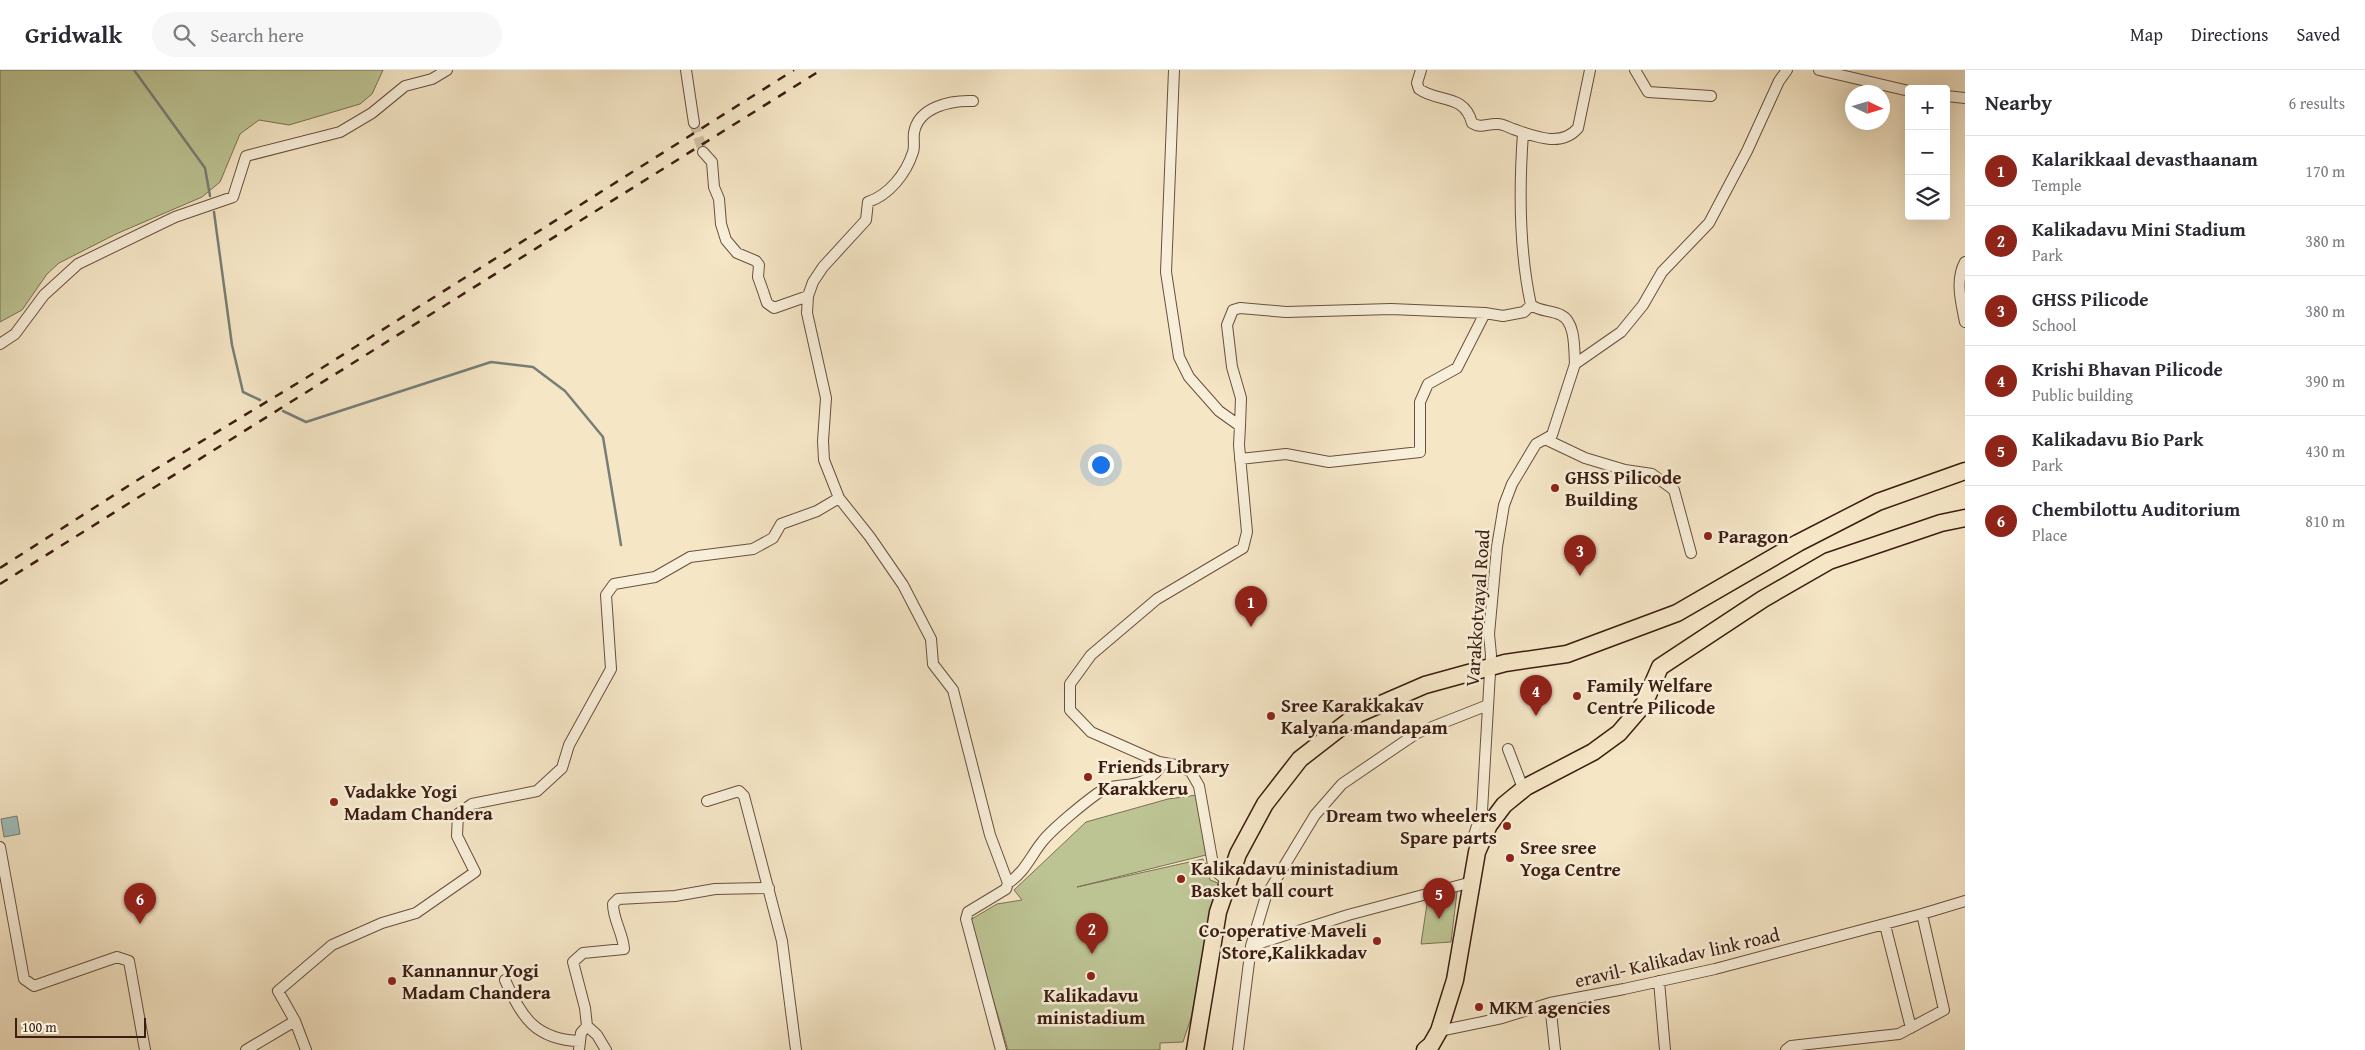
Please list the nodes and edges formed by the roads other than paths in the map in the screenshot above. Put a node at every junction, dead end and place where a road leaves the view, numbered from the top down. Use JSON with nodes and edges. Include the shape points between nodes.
{"nodes":[{"id":1,"x":447,"y":70,"type":"edge"},
{"id":2,"x":686,"y":70,"type":"edge"},
{"id":3,"x":1174,"y":70,"type":"edge"},
{"id":4,"x":1421,"y":70,"type":"edge"},
{"id":5,"x":1590,"y":70,"type":"edge"},
{"id":6,"x":1635,"y":70,"type":"edge"},
{"id":7,"x":1786,"y":70,"type":"edge"},
{"id":8,"x":1819,"y":70,"type":"edge"},
{"id":9,"x":1905,"y":90,"type":"edge"},
{"id":10,"x":1711,"y":96,"type":"dead end"},
{"id":11,"x":1950,"y":96,"type":"edge"},
{"id":12,"x":1965,"y":98,"type":"edge"},
{"id":13,"x":973,"y":101,"type":"dead end"},
{"id":14,"x":694,"y":122,"type":"tunnel mouth"},
{"id":15,"x":1523,"y":133,"type":"junction"},
{"id":16,"x":703,"y":152,"type":"tunnel mouth"},
{"id":17,"x":1965,"y":262,"type":"edge"},
{"id":18,"x":808,"y":296,"type":"junction"},
{"id":19,"x":1531,"y":305,"type":"junction"},
{"id":20,"x":1485,"y":313,"type":"junction"},
{"id":21,"x":1965,"y":322,"type":"edge"},
{"id":22,"x":0,"y":344,"type":"edge"},
{"id":23,"x":1575,"y":364,"type":"junction"},
{"id":24,"x":1240,"y":426,"type":"junction"},
{"id":25,"x":1545,"y":439,"type":"junction"},
{"id":26,"x":1240,"y":459,"type":"junction"},
{"id":27,"x":1965,"y":471,"type":"edge"},
{"id":28,"x":840,"y":498,"type":"junction"},
{"id":29,"x":1965,"y":518,"type":"edge"},
{"id":30,"x":1691,"y":553,"type":"dead end"},
{"id":31,"x":1490,"y":668,"type":"junction"},
{"id":32,"x":1488,"y":705,"type":"junction"},
{"id":33,"x":1508,"y":749,"type":"dead end"},
{"id":34,"x":1159,"y":762,"type":"junction"},
{"id":35,"x":1526,"y":787,"type":"junction"},
{"id":36,"x":707,"y":801,"type":"dead end"},
{"id":37,"x":0,"y":847,"type":"edge"},
{"id":38,"x":1477,"y":852,"type":"junction"},
{"id":39,"x":1228,"y":882,"type":"junction"},
{"id":40,"x":1472,"y":882,"type":"junction"},
{"id":41,"x":1008,"y":883,"type":"junction"},
{"id":42,"x":769,"y":888,"type":"junction"},
{"id":43,"x":1965,"y":901,"type":"edge"},
{"id":44,"x":1922,"y":914,"type":"junction"},
{"id":45,"x":1885,"y":925,"type":"junction"},
{"id":46,"x":1251,"y":946,"type":"junction"},
{"id":47,"x":505,"y":980,"type":"dead end"},
{"id":48,"x":1659,"y":981,"type":"junction"},
{"id":49,"x":1550,"y":1002,"type":"junction"},
{"id":50,"x":295,"y":1021,"type":"junction"},
{"id":51,"x":587,"y":1026,"type":"junction"},
{"id":52,"x":1911,"y":1028,"type":"junction"},
{"id":53,"x":1439,"y":1031,"type":"junction"},
{"id":54,"x":579,"y":1045,"type":"edge"},
{"id":55,"x":144,"y":1050,"type":"edge"},
{"id":56,"x":246,"y":1050,"type":"edge"},
{"id":57,"x":306,"y":1050,"type":"edge"},
{"id":58,"x":606,"y":1050,"type":"edge"},
{"id":59,"x":796,"y":1050,"type":"edge"},
{"id":60,"x":1001,"y":1050,"type":"edge"},
{"id":61,"x":1195,"y":1050,"type":"edge"},
{"id":62,"x":1238,"y":1050,"type":"edge"},
{"id":63,"x":1424,"y":1050,"type":"edge"},
{"id":64,"x":1555,"y":1050,"type":"edge"},
{"id":65,"x":1665,"y":1050,"type":"edge"},
{"id":66,"x":1786,"y":1050,"type":"edge"}],
"edges":[{"from":1,"to":22,"type":"street","via":[[432,79],[405,86],[372,113],[340,132],[246,156],[233,197],[174,217],[78,264],[44,295],[15,334]]},
{"from":2,"to":14,"type":"street"},
{"from":3,"to":24,"type":"street","via":[[1166,272],[1179,357],[1189,377],[1219,411]]},
{"from":4,"to":15,"type":"street","via":[[1417,83],[1419,88],[1432,96],[1442,96],[1461,105],[1472,123],[1477,126],[1499,123]]},
{"from":5,"to":15,"type":"street","via":[[1578,128],[1573,134],[1557,139]]},
{"from":6,"to":10,"type":"street","via":[[1648,92]]},
{"from":7,"to":23,"type":"street","via":[[1709,224],[1662,272],[1643,305],[1621,332]]},
{"from":8,"to":9,"type":"street"},
{"from":11,"to":12,"type":"street"},
{"from":13,"to":18,"type":"street","via":[[958,100],[935,107],[923,115],[914,132],[914,152],[897,180],[881,198],[868,202],[866,220],[823,267]]},
{"from":15,"to":19,"type":"street","via":[[1522,200],[1526,278]]},
{"from":16,"to":18,"type":"street","via":[[712,162],[726,240],[737,253],[756,260],[767,303],[774,308]]},
{"from":17,"to":21,"type":"street","via":[[1960,275],[1960,291]]},
{"from":18,"to":28,"type":"street","via":[[807,313],[826,398],[824,460]]},
{"from":19,"to":20,"type":"street","via":[[1524,312],[1515,314]]},
{"from":19,"to":23,"type":"street","via":[[1540,311],[1562,315],[1571,325]]},
{"from":20,"to":24,"type":"street","via":[[1391,309],[1233,310],[1227,325],[1232,367],[1242,398]]},
{"from":20,"to":26,"type":"street","via":[[1457,368],[1428,384],[1420,402],[1420,452],[1329,462],[1286,454]]},
{"from":23,"to":25,"type":"street","name":"Varakkotvayal Road","via":[[1552,434]]},
{"from":24,"to":26,"type":"street"},
{"from":25,"to":30,"type":"street","via":[[1585,458],[1652,474],[1666,483],[1674,490]]},
{"from":25,"to":31,"type":"street","name":"Varakkotvayal Road","via":[[1536,444],[1512,484],[1504,505],[1489,634]]},
{"from":26,"to":34,"type":"street","via":[[1247,532],[1243,548],[1157,599],[1091,654],[1070,684],[1070,710],[1091,732]]},
{"from":27,"to":31,"type":"highway","via":[[1878,502],[1798,543],[1677,613],[1567,654]]},
{"from":28,"to":41,"type":"street","via":[[903,585],[931,639],[933,664],[953,690],[990,835]]},
{"from":28,"to":50,"type":"street","via":[[817,511],[781,524],[773,538],[753,549],[690,557],[655,577],[614,584],[606,595],[611,670],[569,745],[562,768],[537,790],[472,804],[458,814],[457,836],[475,872],[416,913],[382,922],[332,945],[278,991]]},
{"from":29,"to":35,"type":"highway","via":[[1829,561],[1763,599],[1660,667],[1644,704],[1619,733],[1593,752]]},
{"from":31,"to":32,"type":"street","name":"Varakkotvayal Road"},
{"from":31,"to":39,"type":"highway","via":[[1425,686],[1358,714],[1300,759],[1265,804],[1238,854]]},
{"from":32,"to":38,"type":"street","name":"Varakkotvayal Road","via":[[1482,811],[1474,835]]},
{"from":32,"to":46,"type":"street","via":[[1417,733],[1342,784],[1315,815],[1266,896]]},
{"from":33,"to":35,"type":"street","via":[[1521,783]]},
{"from":34,"to":39,"type":"street","via":[[1181,766],[1191,772],[1199,786],[1214,870]]},
{"from":34,"to":41,"type":"street","via":[[1160,768],[1142,783],[1107,788],[1093,797],[1044,840],[1027,866]]},
{"from":35,"to":38,"type":"highway","via":[[1496,813]]},
{"from":36,"to":42,"type":"street","via":[[739,791],[744,796]]},
{"from":37,"to":55,"type":"street","via":[[24,979],[34,986],[117,957],[128,961]]},
{"from":38,"to":40,"type":"highway"},
{"from":39,"to":61,"type":"highway","via":[[1218,912]]},
{"from":40,"to":46,"type":"street","via":[[1356,912]]},
{"from":40,"to":53,"type":"highway","via":[[1455,980]]},
{"from":41,"to":60,"type":"street","via":[[1006,888],[968,912],[966,920]]},
{"from":42,"to":51,"type":"street","via":[[715,889],[674,896],[618,899],[613,904],[613,913],[624,949],[583,953],[573,962]]},
{"from":42,"to":59,"type":"street","via":[[782,941]]},
{"from":43,"to":44,"type":"street","name":"eravil- Kalikadav link road"},
{"from":44,"to":45,"type":"street","name":"eravil- Kalikadav link road"},
{"from":44,"to":52,"type":"street","via":[[1944,1010]]},
{"from":45,"to":48,"type":"street","name":"eravil- Kalikadav link road"},
{"from":45,"to":52,"type":"street"},
{"from":46,"to":62,"type":"street"},
{"from":47,"to":54,"type":"street","via":[[528,1022],[551,1037]]},
{"from":48,"to":49,"type":"street","name":"eravil- Kalikadav link road"},
{"from":48,"to":65,"type":"street"},
{"from":49,"to":53,"type":"street","name":"eravil- Kalikadav link road","via":[[1502,1018]]},
{"from":49,"to":64,"type":"street"},
{"from":50,"to":56,"type":"street"},
{"from":50,"to":57,"type":"street"},
{"from":51,"to":54,"type":"street","via":[[581,1033]]},
{"from":51,"to":58,"type":"street"},
{"from":52,"to":66,"type":"street","via":[[1899,1034],[1792,1046]]},
{"from":53,"to":63,"type":"highway"}]}
